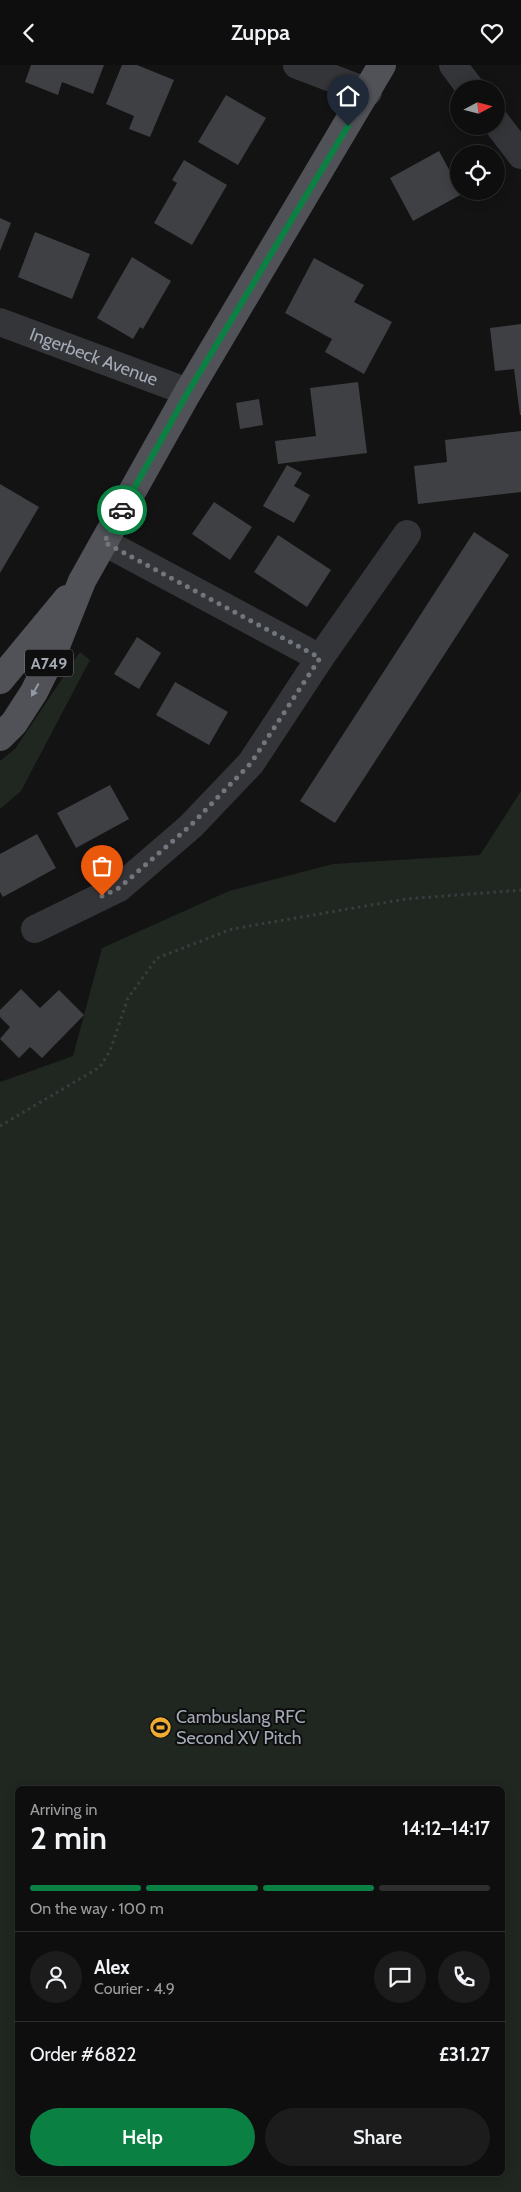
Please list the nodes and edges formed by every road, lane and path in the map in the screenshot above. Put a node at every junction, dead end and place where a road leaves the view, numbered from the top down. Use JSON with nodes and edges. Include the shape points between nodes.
{"nodes":[{"id":1,"x":297,"y":65,"type":"edge"},
{"id":2,"x":382,"y":65,"type":"edge"},
{"id":3,"x":452,"y":65,"type":"edge"},
{"id":4,"x":464,"y":80,"type":"edge"},
{"id":5,"x":368,"y":92,"type":"junction"},
{"id":6,"x":505,"y":134,"type":"edge"},
{"id":7,"x":521,"y":155,"type":"edge"},
{"id":8,"x":0,"y":322,"type":"edge"},
{"id":9,"x":188,"y":392,"type":"junction"},
{"id":10,"x":407,"y":534,"type":"dead end"},
{"id":11,"x":104,"y":542,"type":"junction"},
{"id":12,"x":82,"y":581,"type":"junction"},
{"id":13,"x":320,"y":658,"type":"junction"},
{"id":14,"x":0,"y":680,"type":"edge"},
{"id":15,"x":0,"y":737,"type":"edge"},
{"id":16,"x":521,"y":889,"type":"edge"},
{"id":17,"x":35,"y":929,"type":"dead end"},
{"id":18,"x":0,"y":1126,"type":"edge"}],
"edges":[{"from":1,"to":5,"type":"street"},
{"from":2,"to":5,"type":"main road","number":"A749"},
{"from":3,"to":4,"type":"street"},
{"from":5,"to":9,"type":"main road","number":"A749"},
{"from":6,"to":7,"type":"street"},
{"from":8,"to":9,"type":"street","name":"Ingerbeck Avenue"},
{"from":9,"to":11,"type":"main road","number":"A749"},
{"from":10,"to":13,"type":"street"},
{"from":11,"to":12,"type":"main road","number":"A749"},
{"from":11,"to":13,"type":"street"},
{"from":12,"to":14,"type":"main road","number":"A749"},
{"from":12,"to":15,"type":"main road","number":"A749","one_way":true,"via":[[34,693],[14,723]]},
{"from":13,"to":17,"type":"street","via":[[251,763],[190,826],[119,888]]},
{"from":16,"to":18,"type":"path","via":[[406,899],[232,929],[157,959],[128,998],[110,1051],[100,1067]]}]}
